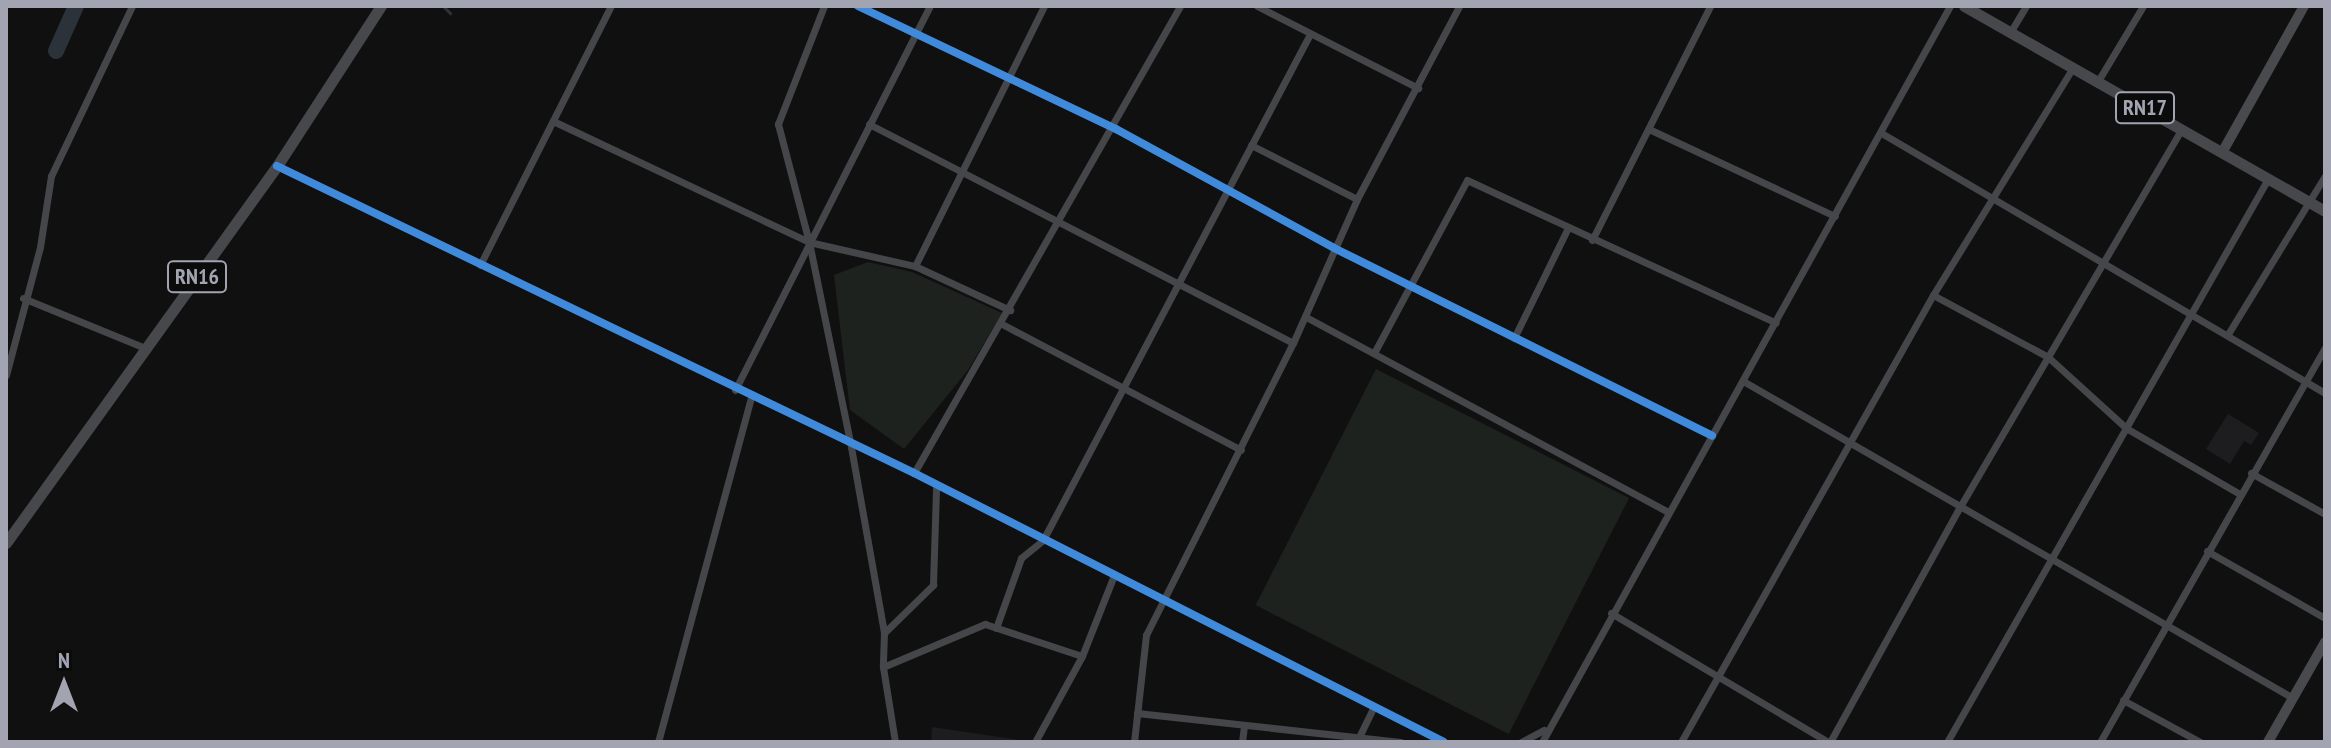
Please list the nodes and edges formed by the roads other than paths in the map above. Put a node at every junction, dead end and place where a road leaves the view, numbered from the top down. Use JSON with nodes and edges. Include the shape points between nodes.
{"nodes":[{"id":1,"x":132,"y":6,"type":"edge"},
{"id":2,"x":381,"y":6,"type":"edge"},
{"id":3,"x":611,"y":6,"type":"edge"},
{"id":4,"x":824,"y":6,"type":"edge"},
{"id":5,"x":858,"y":6,"type":"edge"},
{"id":6,"x":930,"y":6,"type":"edge"},
{"id":7,"x":1044,"y":6,"type":"edge"},
{"id":8,"x":1180,"y":6,"type":"edge"},
{"id":9,"x":1257,"y":6,"type":"edge"},
{"id":10,"x":1459,"y":6,"type":"edge"},
{"id":11,"x":1710,"y":6,"type":"edge"},
{"id":12,"x":1950,"y":6,"type":"edge"},
{"id":13,"x":1964,"y":6,"type":"edge"},
{"id":14,"x":2026,"y":6,"type":"edge"},
{"id":15,"x":2143,"y":6,"type":"edge"},
{"id":16,"x":2304,"y":6,"type":"edge"},
{"id":17,"x":2011,"y":31,"type":"junction"},
{"id":18,"x":1310,"y":34,"type":"junction"},
{"id":19,"x":916,"y":35,"type":"junction"},
{"id":20,"x":2073,"y":67,"type":"junction"},
{"id":21,"x":1007,"y":81,"type":"junction"},
{"id":22,"x":2098,"y":81,"type":"junction"},
{"id":23,"x":1418,"y":88,"type":"junction"},
{"id":24,"x":553,"y":121,"type":"junction"},
{"id":25,"x":869,"y":124,"type":"junction"},
{"id":26,"x":1110,"y":127,"type":"junction"},
{"id":27,"x":2182,"y":129,"type":"junction"},
{"id":28,"x":1651,"y":130,"type":"junction"},
{"id":29,"x":1883,"y":134,"type":"junction"},
{"id":30,"x":1251,"y":145,"type":"junction"},
{"id":31,"x":2223,"y":151,"type":"junction"},
{"id":32,"x":277,"y":166,"type":"junction"},
{"id":33,"x":962,"y":172,"type":"junction"},
{"id":34,"x":2325,"y":176,"type":"edge"},
{"id":35,"x":2269,"y":177,"type":"junction"},
{"id":36,"x":1227,"y":192,"type":"junction"},
{"id":37,"x":1357,"y":199,"type":"junction"},
{"id":38,"x":1994,"y":199,"type":"junction"},
{"id":39,"x":2309,"y":201,"type":"junction"},
{"id":40,"x":2325,"y":211,"type":"edge"},
{"id":41,"x":1835,"y":216,"type":"junction"},
{"id":42,"x":1055,"y":218,"type":"junction"},
{"id":43,"x":1568,"y":228,"type":"junction"},
{"id":44,"x":1592,"y":240,"type":"junction"},
{"id":45,"x":809,"y":242,"type":"junction"},
{"id":46,"x":1334,"y":248,"type":"junction"},
{"id":47,"x":2103,"y":263,"type":"junction"},
{"id":48,"x":480,"y":265,"type":"junction"},
{"id":49,"x":915,"y":266,"type":"junction"},
{"id":50,"x":1178,"y":284,"type":"junction"},
{"id":51,"x":1410,"y":286,"type":"junction"},
{"id":52,"x":1933,"y":295,"type":"junction"},
{"id":53,"x":23,"y":298,"type":"junction"},
{"id":54,"x":1010,"y":310,"type":"junction"},
{"id":55,"x":2190,"y":314,"type":"junction"},
{"id":56,"x":1306,"y":317,"type":"junction"},
{"id":57,"x":1776,"y":323,"type":"junction"},
{"id":58,"x":1002,"y":324,"type":"junction"},
{"id":59,"x":2228,"y":334,"type":"junction"},
{"id":60,"x":1514,"y":338,"type":"junction"},
{"id":61,"x":1293,"y":343,"type":"junction"},
{"id":62,"x":145,"y":348,"type":"junction"},
{"id":63,"x":2325,"y":348,"type":"edge"},
{"id":64,"x":1374,"y":353,"type":"junction"},
{"id":65,"x":2048,"y":357,"type":"junction"},
{"id":66,"x":6,"y":375,"type":"edge"},
{"id":67,"x":2304,"y":380,"type":"junction"},
{"id":68,"x":1743,"y":381,"type":"junction"},
{"id":69,"x":1123,"y":389,"type":"junction"},
{"id":70,"x":735,"y":390,"type":"junction"},
{"id":71,"x":2325,"y":393,"type":"edge"},
{"id":72,"x":751,"y":398,"type":"junction"},
{"id":73,"x":2126,"y":428,"type":"junction"},
{"id":74,"x":1712,"y":436,"type":"junction"},
{"id":75,"x":1849,"y":445,"type":"junction"},
{"id":76,"x":851,"y":447,"type":"junction"},
{"id":77,"x":1241,"y":450,"type":"junction"},
{"id":78,"x":914,"y":473,"type":"junction"},
{"id":79,"x":2251,"y":473,"type":"junction"},
{"id":80,"x":936,"y":488,"type":"junction"},
{"id":81,"x":2240,"y":494,"type":"junction"},
{"id":82,"x":1961,"y":505,"type":"junction"},
{"id":83,"x":1667,"y":511,"type":"junction"},
{"id":84,"x":2325,"y":514,"type":"edge"},
{"id":85,"x":1043,"y":540,"type":"junction"},
{"id":86,"x":6,"y":543,"type":"edge"},
{"id":87,"x":2207,"y":551,"type":"junction"},
{"id":88,"x":2051,"y":556,"type":"junction"},
{"id":89,"x":1114,"y":575,"type":"junction"},
{"id":90,"x":1167,"y":602,"type":"junction"},
{"id":91,"x":1611,"y":613,"type":"junction"},
{"id":92,"x":2325,"y":618,"type":"edge"},
{"id":93,"x":2166,"y":625,"type":"junction"},
{"id":94,"x":996,"y":628,"type":"junction"},
{"id":95,"x":884,"y":633,"type":"junction"},
{"id":96,"x":2325,"y":642,"type":"edge"},
{"id":97,"x":1082,"y":656,"type":"junction"},
{"id":98,"x":883,"y":667,"type":"junction"},
{"id":99,"x":1718,"y":678,"type":"junction"},
{"id":100,"x":2293,"y":698,"type":"junction"},
{"id":101,"x":2123,"y":700,"type":"junction"},
{"id":102,"x":1373,"y":708,"type":"junction"},
{"id":103,"x":1137,"y":713,"type":"junction"},
{"id":104,"x":1244,"y":725,"type":"junction"},
{"id":105,"x":1544,"y":730,"type":"junction"},
{"id":106,"x":1359,"y":737,"type":"junction"},
{"id":107,"x":658,"y":742,"type":"edge"},
{"id":108,"x":895,"y":742,"type":"edge"},
{"id":109,"x":1035,"y":742,"type":"edge"},
{"id":110,"x":1134,"y":742,"type":"edge"},
{"id":111,"x":1242,"y":742,"type":"edge"},
{"id":112,"x":1400,"y":742,"type":"edge"},
{"id":113,"x":1444,"y":742,"type":"edge"},
{"id":114,"x":1521,"y":742,"type":"edge"},
{"id":115,"x":1542,"y":742,"type":"edge"},
{"id":116,"x":1681,"y":742,"type":"edge"},
{"id":117,"x":1829,"y":742,"type":"edge"},
{"id":118,"x":1947,"y":742,"type":"edge"},
{"id":119,"x":2100,"y":742,"type":"edge"},
{"id":120,"x":2200,"y":742,"type":"edge"},
{"id":121,"x":2268,"y":742,"type":"edge"}],
"edges":[{"from":1,"to":53,"type":"street","via":[[51,176],[40,247]]},
{"from":2,"to":32,"type":"main road","number":"RN16","via":[[361,45]]},
{"from":3,"to":24,"type":"street"},
{"from":4,"to":45,"type":"street","via":[[778,124]]},
{"from":5,"to":19,"type":"street"},
{"from":6,"to":19,"type":"street"},
{"from":7,"to":21,"type":"street"},
{"from":8,"to":26,"type":"street"},
{"from":9,"to":18,"type":"street"},
{"from":10,"to":23,"type":"street"},
{"from":11,"to":28,"type":"street"},
{"from":12,"to":29,"type":"street"},
{"from":13,"to":17,"type":"main road","number":"RN17"},
{"from":14,"to":17,"type":"street"},
{"from":15,"to":22,"type":"street"},
{"from":16,"to":31,"type":"street"},
{"from":17,"to":20,"type":"main road","number":"RN17"},
{"from":18,"to":23,"type":"street"},
{"from":18,"to":30,"type":"street"},
{"from":19,"to":21,"type":"street"},
{"from":19,"to":25,"type":"street"},
{"from":20,"to":22,"type":"main road","number":"RN17"},
{"from":20,"to":38,"type":"street"},
{"from":21,"to":26,"type":"street"},
{"from":21,"to":33,"type":"street"},
{"from":22,"to":27,"type":"main road","number":"RN17"},
{"from":23,"to":37,"type":"street"},
{"from":24,"to":45,"type":"street"},
{"from":24,"to":48,"type":"street"},
{"from":25,"to":33,"type":"street"},
{"from":25,"to":45,"type":"street"},
{"from":26,"to":36,"type":"street"},
{"from":26,"to":42,"type":"street"},
{"from":27,"to":31,"type":"main road","number":"RN17"},
{"from":27,"to":47,"type":"street"},
{"from":28,"to":41,"type":"street"},
{"from":28,"to":44,"type":"street"},
{"from":29,"to":38,"type":"street"},
{"from":29,"to":41,"type":"street"},
{"from":30,"to":36,"type":"street"},
{"from":30,"to":37,"type":"street"},
{"from":31,"to":35,"type":"main road","number":"RN17"},
{"from":32,"to":48,"type":"street"},
{"from":32,"to":62,"type":"main road","number":"RN16"},
{"from":33,"to":42,"type":"street"},
{"from":33,"to":49,"type":"street"},
{"from":34,"to":39,"type":"street"},
{"from":35,"to":39,"type":"main road","number":"RN17"},
{"from":35,"to":55,"type":"street"},
{"from":36,"to":46,"type":"street"},
{"from":36,"to":50,"type":"street"},
{"from":37,"to":46,"type":"street"},
{"from":38,"to":47,"type":"street"},
{"from":38,"to":52,"type":"street"},
{"from":39,"to":40,"type":"main road","number":"RN17"},
{"from":39,"to":59,"type":"street"},
{"from":41,"to":57,"type":"street"},
{"from":42,"to":50,"type":"street"},
{"from":42,"to":54,"type":"street"},
{"from":43,"to":44,"type":"street"},
{"from":43,"to":51,"type":"street","via":[[1467,180]]},
{"from":43,"to":60,"type":"street"},
{"from":44,"to":57,"type":"street"},
{"from":45,"to":49,"type":"street"},
{"from":45,"to":70,"type":"street"},
{"from":45,"to":76,"type":"street"},
{"from":46,"to":51,"type":"street"},
{"from":46,"to":56,"type":"street"},
{"from":47,"to":55,"type":"street"},
{"from":47,"to":65,"type":"street"},
{"from":48,"to":70,"type":"street"},
{"from":49,"to":54,"type":"street"},
{"from":50,"to":61,"type":"street"},
{"from":50,"to":69,"type":"street"},
{"from":51,"to":60,"type":"street"},
{"from":51,"to":64,"type":"street"},
{"from":52,"to":65,"type":"street"},
{"from":52,"to":75,"type":"street"},
{"from":53,"to":62,"type":"street"},
{"from":53,"to":66,"type":"street"},
{"from":54,"to":58,"type":"street"},
{"from":55,"to":59,"type":"street"},
{"from":55,"to":73,"type":"street"},
{"from":56,"to":61,"type":"street"},
{"from":56,"to":64,"type":"street"},
{"from":57,"to":68,"type":"street"},
{"from":58,"to":69,"type":"street"},
{"from":58,"to":78,"type":"street"},
{"from":59,"to":67,"type":"street"},
{"from":60,"to":74,"type":"street"},
{"from":61,"to":77,"type":"street"},
{"from":62,"to":86,"type":"main road","number":"RN16"},
{"from":63,"to":67,"type":"street"},
{"from":64,"to":83,"type":"street"},
{"from":65,"to":73,"type":"street"},
{"from":65,"to":82,"type":"street"},
{"from":67,"to":71,"type":"street"},
{"from":67,"to":79,"type":"street"},
{"from":68,"to":74,"type":"street"},
{"from":68,"to":75,"type":"street"},
{"from":69,"to":77,"type":"street"},
{"from":69,"to":85,"type":"street"},
{"from":70,"to":72,"type":"street"},
{"from":72,"to":76,"type":"street"},
{"from":72,"to":107,"type":"street"},
{"from":73,"to":81,"type":"street"},
{"from":73,"to":88,"type":"street"},
{"from":74,"to":83,"type":"street"},
{"from":75,"to":82,"type":"street"},
{"from":75,"to":99,"type":"street"},
{"from":76,"to":78,"type":"street"},
{"from":76,"to":95,"type":"street"},
{"from":77,"to":90,"type":"street"},
{"from":78,"to":80,"type":"street"},
{"from":79,"to":81,"type":"street"},
{"from":79,"to":84,"type":"street"},
{"from":80,"to":85,"type":"street"},
{"from":80,"to":95,"type":"street","via":[[933,585]]},
{"from":81,"to":87,"type":"street"},
{"from":82,"to":88,"type":"street"},
{"from":82,"to":117,"type":"street"},
{"from":83,"to":91,"type":"street"},
{"from":85,"to":89,"type":"street"},
{"from":85,"to":94,"type":"street","via":[[1021,558]]},
{"from":87,"to":92,"type":"street"},
{"from":87,"to":93,"type":"street"},
{"from":88,"to":93,"type":"street"},
{"from":88,"to":118,"type":"street"},
{"from":89,"to":90,"type":"street"},
{"from":89,"to":97,"type":"street"},
{"from":90,"to":102,"type":"street"},
{"from":90,"to":103,"type":"street","via":[[1146,635]]},
{"from":91,"to":99,"type":"street"},
{"from":91,"to":105,"type":"street"},
{"from":93,"to":100,"type":"street"},
{"from":93,"to":101,"type":"street"},
{"from":94,"to":97,"type":"street"},
{"from":94,"to":98,"type":"street","via":[[985,624]]},
{"from":95,"to":98,"type":"street"},
{"from":96,"to":100,"type":"street"},
{"from":97,"to":109,"type":"street"},
{"from":98,"to":108,"type":"street"},
{"from":99,"to":116,"type":"street"},
{"from":99,"to":117,"type":"street"},
{"from":100,"to":121,"type":"street"},
{"from":101,"to":119,"type":"street"},
{"from":101,"to":120,"type":"street"},
{"from":102,"to":106,"type":"street"},
{"from":102,"to":113,"type":"street"},
{"from":103,"to":104,"type":"street"},
{"from":103,"to":110,"type":"street"},
{"from":104,"to":106,"type":"street"},
{"from":104,"to":111,"type":"street"},
{"from":105,"to":114,"type":"street"},
{"from":105,"to":115,"type":"street"},
{"from":106,"to":112,"type":"street"}]}
